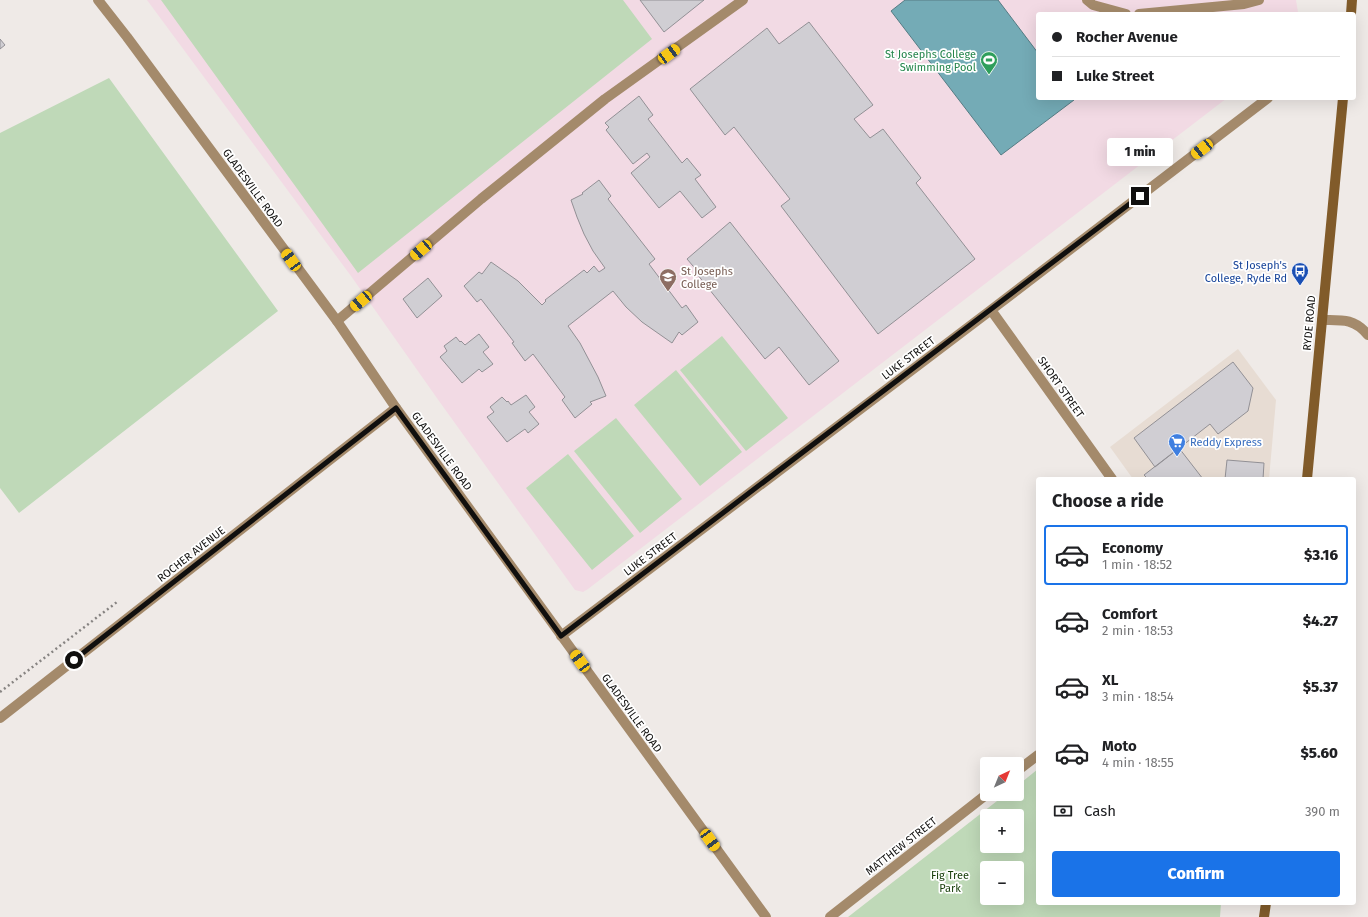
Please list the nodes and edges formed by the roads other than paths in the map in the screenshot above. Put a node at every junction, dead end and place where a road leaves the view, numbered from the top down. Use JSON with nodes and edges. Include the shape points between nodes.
{"nodes":[{"id":1,"x":98,"y":0,"type":"edge"},
{"id":2,"x":743,"y":0,"type":"edge"},
{"id":3,"x":1087,"y":0,"type":"edge"},
{"id":4,"x":1259,"y":0,"type":"edge"},
{"id":5,"x":1352,"y":0,"type":"edge"},
{"id":6,"x":1119,"y":12,"type":"edge"},
{"id":7,"x":1160,"y":12,"type":"edge"},
{"id":8,"x":1351,"y":12,"type":"edge"},
{"id":9,"x":1265,"y":100,"type":"edge"},
{"id":10,"x":1342,"y":100,"type":"edge"},
{"id":11,"x":991,"y":310,"type":"junction"},
{"id":12,"x":1322,"y":320,"type":"junction"},
{"id":13,"x":337,"y":322,"type":"junction"},
{"id":14,"x":1368,"y":335,"type":"edge"},
{"id":15,"x":396,"y":408,"type":"junction"},
{"id":16,"x":1111,"y":477,"type":"edge"},
{"id":17,"x":1306,"y":477,"type":"edge"},
{"id":18,"x":561,"y":636,"type":"junction"},
{"id":19,"x":0,"y":718,"type":"edge"},
{"id":20,"x":1036,"y":757,"type":"edge"},
{"id":21,"x":1024,"y":766,"type":"edge"},
{"id":22,"x":980,"y":799,"type":"edge"},
{"id":23,"x":1266,"y":905,"type":"edge"},
{"id":24,"x":766,"y":917,"type":"edge"},
{"id":25,"x":830,"y":917,"type":"edge"},
{"id":26,"x":1264,"y":917,"type":"edge"}],
"edges":[{"from":1,"to":13,"type":"street","name":"GLADESVILLE ROAD"},
{"from":2,"to":13,"type":"street","via":[[605,99],[481,198]]},
{"from":3,"to":6,"type":"street","via":[[1093,5]]},
{"from":4,"to":7,"type":"street","via":[[1244,4]]},
{"from":5,"to":8,"type":"main road"},
{"from":9,"to":11,"type":"street","name":"LUKE STREET"},
{"from":10,"to":12,"type":"main road","name":"RYDE ROAD"},
{"from":11,"to":16,"type":"street","name":"SHORT STREET"},
{"from":11,"to":18,"type":"street","name":"LUKE STREET"},
{"from":12,"to":14,"type":"street","via":[[1345,320],[1354,323]]},
{"from":12,"to":17,"type":"main road","name":"RYDE ROAD"},
{"from":13,"to":15,"type":"street","name":"GLADESVILLE ROAD"},
{"from":15,"to":18,"type":"street","name":"GLADESVILLE ROAD"},
{"from":15,"to":19,"type":"street","name":"ROCHER AVENUE"},
{"from":18,"to":24,"type":"street","name":"GLADESVILLE ROAD"},
{"from":20,"to":21,"type":"street"},
{"from":22,"to":25,"type":"street","name":"MATTHEW STREET"},
{"from":23,"to":26,"type":"main road"}]}
